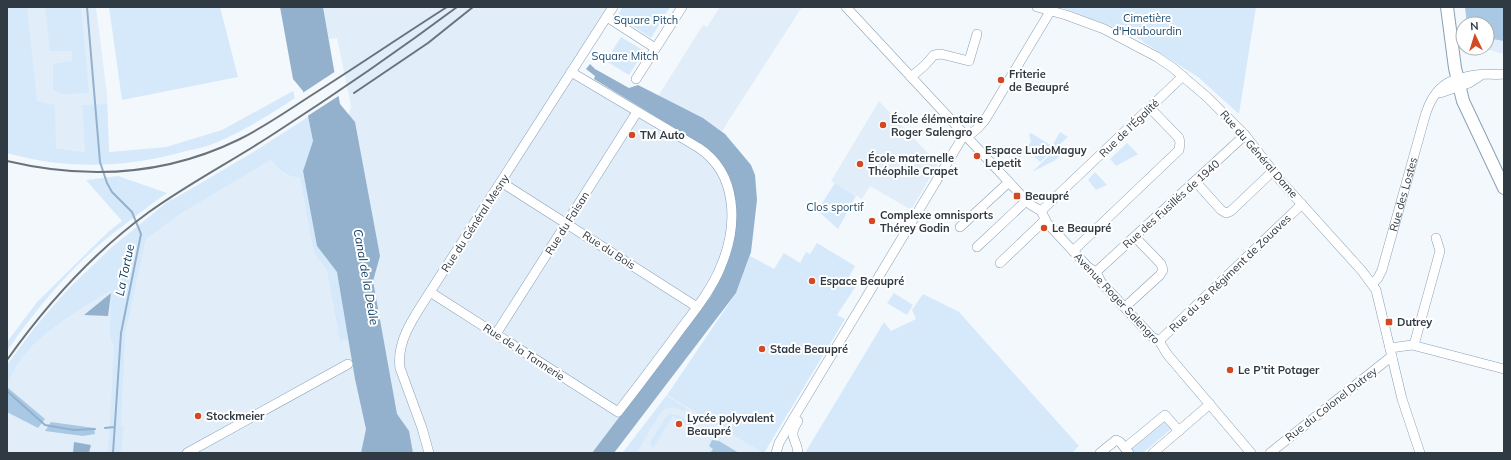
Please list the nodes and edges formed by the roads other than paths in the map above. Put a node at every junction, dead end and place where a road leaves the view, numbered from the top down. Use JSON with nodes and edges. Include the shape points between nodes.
{"nodes":[{"id":1,"x":613,"y":7,"type":"edge"},
{"id":2,"x":682,"y":7,"type":"edge"},
{"id":3,"x":846,"y":7,"type":"edge"},
{"id":4,"x":1037,"y":7,"type":"edge"},
{"id":5,"x":1447,"y":7,"type":"edge"},
{"id":6,"x":1051,"y":10,"type":"junction"},
{"id":7,"x":607,"y":17,"type":"junction"},
{"id":8,"x":977,"y":34,"type":"dead end"},
{"id":9,"x":655,"y":48,"type":"junction"},
{"id":10,"x":571,"y":72,"type":"junction"},
{"id":11,"x":1504,"y":74,"type":"edge"},
{"id":12,"x":1183,"y":76,"type":"junction"},
{"id":13,"x":911,"y":77,"type":"junction"},
{"id":14,"x":636,"y":79,"type":"dead end"},
{"id":15,"x":1460,"y":82,"type":"junction"},
{"id":16,"x":1150,"y":108,"type":"junction"},
{"id":17,"x":637,"y":112,"type":"junction"},
{"id":18,"x":1245,"y":135,"type":"junction"},
{"id":19,"x":967,"y":137,"type":"junction"},
{"id":20,"x":1273,"y":171,"type":"junction"},
{"id":21,"x":1504,"y":180,"type":"edge"},
{"id":22,"x":1195,"y":181,"type":"junction"},
{"id":23,"x":501,"y":182,"type":"junction"},
{"id":24,"x":1009,"y":182,"type":"junction"},
{"id":25,"x":1504,"y":188,"type":"edge"},
{"id":26,"x":1026,"y":200,"type":"junction"},
{"id":27,"x":1302,"y":204,"type":"junction"},
{"id":28,"x":1043,"y":216,"type":"junction"},
{"id":29,"x":567,"y":223,"type":"junction"},
{"id":30,"x":960,"y":227,"type":"dead end"},
{"id":31,"x":1135,"y":237,"type":"junction"},
{"id":32,"x":1436,"y":238,"type":"dead end"},
{"id":33,"x":976,"y":247,"type":"dead end"},
{"id":34,"x":1073,"y":251,"type":"junction"},
{"id":35,"x":1000,"y":263,"type":"dead end"},
{"id":36,"x":1096,"y":272,"type":"junction"},
{"id":37,"x":1372,"y":284,"type":"junction"},
{"id":38,"x":430,"y":292,"type":"junction"},
{"id":39,"x":697,"y":307,"type":"junction"},
{"id":40,"x":1125,"y":307,"type":"junction"},
{"id":41,"x":496,"y":334,"type":"junction"},
{"id":42,"x":1159,"y":341,"type":"junction"},
{"id":43,"x":1414,"y":345,"type":"junction"},
{"id":44,"x":1391,"y":352,"type":"junction"},
{"id":45,"x":348,"y":364,"type":"dead end"},
{"id":46,"x":1504,"y":369,"type":"edge"},
{"id":47,"x":1210,"y":404,"type":"junction"},
{"id":48,"x":1179,"y":431,"type":"junction"},
{"id":49,"x":1127,"y":450,"type":"edge"},
{"id":50,"x":1159,"y":451,"type":"edge"},
{"id":51,"x":187,"y":453,"type":"edge"},
{"id":52,"x":429,"y":453,"type":"edge"},
{"id":53,"x":776,"y":453,"type":"edge"},
{"id":54,"x":798,"y":453,"type":"edge"},
{"id":55,"x":1100,"y":453,"type":"edge"},
{"id":56,"x":1252,"y":453,"type":"edge"},
{"id":57,"x":1270,"y":453,"type":"edge"},
{"id":58,"x":1420,"y":453,"type":"edge"}],
"edges":[{"from":1,"to":7,"type":"street","name":"Rue du Général Mesny"},
{"from":2,"to":9,"type":"street"},
{"from":3,"to":13,"type":"street","name":"Avenue Roger Salengro"},
{"from":4,"to":6,"type":"street","name":"Rue du Général Dame"},
{"from":5,"to":15,"type":"main road"},
{"from":6,"to":12,"type":"street","name":"Rue du Général Dame","via":[[1104,28],[1157,57]]},
{"from":6,"to":19,"type":"street","via":[[983,123]]},
{"from":7,"to":9,"type":"street"},
{"from":7,"to":10,"type":"street","name":"Rue du Général Mesny"},
{"from":8,"to":13,"type":"street","via":[[969,61],[934,55]]},
{"from":9,"to":14,"type":"street"},
{"from":10,"to":17,"type":"street"},
{"from":10,"to":23,"type":"street","name":"Rue du Général Mesny"},
{"from":11,"to":15,"type":"street","name":"Rue des Lostes","via":[[1482,75]]},
{"from":12,"to":16,"type":"street","name":"Rue de l'Égalité"},
{"from":12,"to":18,"type":"street","name":"Rue du Général Dame"},
{"from":13,"to":19,"type":"street","name":"Avenue Roger Salengro"},
{"from":15,"to":21,"type":"main road"},
{"from":15,"to":25,"type":"main road","via":[[1467,112]]},
{"from":15,"to":37,"type":"street","name":"Rue des Lostes","via":[[1440,88],[1434,95],[1425,116],[1382,270]]},
{"from":16,"to":28,"type":"street","name":"Rue de l'Égalité"},
{"from":16,"to":34,"type":"street","via":[[1178,138],[1179,150]]},
{"from":17,"to":29,"type":"street","name":"Rue du Faisan"},
{"from":17,"to":39,"type":"street","via":[[709,156],[725,178],[730,193],[732,216],[726,253],[717,275]]},
{"from":18,"to":20,"type":"street","name":"Rue du Général Dame"},
{"from":18,"to":22,"type":"street","name":"Rue des Fusillés de 1940"},
{"from":19,"to":24,"type":"street","name":"Avenue Roger Salengro"},
{"from":19,"to":53,"type":"street","via":[[790,424]]},
{"from":19,"to":54,"type":"street","via":[[794,427],[792,435]]},
{"from":20,"to":22,"type":"street","via":[[1226,213]]},
{"from":20,"to":27,"type":"street","name":"Rue du Général Dame"},
{"from":22,"to":31,"type":"street","name":"Rue des Fusillés de 1940"},
{"from":23,"to":29,"type":"street","name":"Rue du Bois"},
{"from":23,"to":38,"type":"street","name":"Rue du Général Mesny"},
{"from":24,"to":26,"type":"street","name":"Avenue Roger Salengro"},
{"from":24,"to":30,"type":"street"},
{"from":26,"to":28,"type":"street","name":"Avenue Roger Salengro"},
{"from":26,"to":33,"type":"street"},
{"from":27,"to":37,"type":"street","name":"Rue du Général Dame"},
{"from":27,"to":42,"type":"street","name":"Rue du 3e Régiment de Zouaves"},
{"from":28,"to":34,"type":"street","name":"Avenue Roger Salengro"},
{"from":28,"to":35,"type":"street","name":"Rue de l'Égalité"},
{"from":29,"to":39,"type":"street","name":"Rue du Bois"},
{"from":29,"to":41,"type":"street","name":"Rue du Faisan"},
{"from":31,"to":36,"type":"street","name":"Rue des Fusillés de 1940"},
{"from":31,"to":40,"type":"street","via":[[1161,264],[1163,270]]},
{"from":32,"to":43,"type":"street","via":[[1440,251]]},
{"from":34,"to":36,"type":"street","name":"Avenue Roger Salengro"},
{"from":36,"to":40,"type":"street","name":"Avenue Roger Salengro","via":[[1101,282]]},
{"from":37,"to":44,"type":"street","name":"Rue du Général Dame","via":[[1377,293]]},
{"from":38,"to":41,"type":"street","name":"Rue de la Tannerie"},
{"from":38,"to":52,"type":"street","name":"Rue du Général Mesny","via":[[408,327],[399,359],[402,376]]},
{"from":39,"to":41,"type":"street","name":"Rue de la Tannerie","via":[[618,412]]},
{"from":40,"to":42,"type":"street","name":"Avenue Roger Salengro","via":[[1151,336]]},
{"from":42,"to":47,"type":"street","name":"Avenue Roger Salengro"},
{"from":43,"to":44,"type":"street","via":[[1406,345]]},
{"from":43,"to":46,"type":"street"},
{"from":44,"to":57,"type":"street","name":"Rue du Colonel Dutrey"},
{"from":44,"to":58,"type":"street","name":"Rue du Général Dame","via":[[1406,414]]},
{"from":45,"to":51,"type":"street"},
{"from":47,"to":48,"type":"street"},
{"from":47,"to":56,"type":"street","name":"Avenue Roger Salengro"},
{"from":48,"to":49,"type":"street","via":[[1164,414]]},
{"from":48,"to":50,"type":"street"},
{"from":49,"to":55,"type":"street","via":[[1115,440]]}]}
